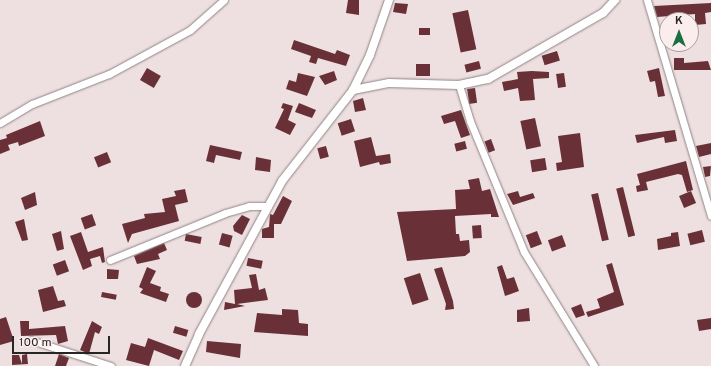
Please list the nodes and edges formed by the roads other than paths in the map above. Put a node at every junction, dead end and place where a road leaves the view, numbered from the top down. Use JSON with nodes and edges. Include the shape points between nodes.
{"nodes":[{"id":1,"x":224,"y":0,"type":"edge"},
{"id":2,"x":389,"y":0,"type":"edge"},
{"id":3,"x":615,"y":0,"type":"edge"},
{"id":4,"x":647,"y":0,"type":"edge"},
{"id":5,"x":459,"y":85,"type":"junction"},
{"id":6,"x":353,"y":90,"type":"junction"},
{"id":7,"x":0,"y":124,"type":"edge"},
{"id":8,"x":268,"y":206,"type":"junction"},
{"id":9,"x":711,"y":216,"type":"edge"},
{"id":10,"x":110,"y":260,"type":"dead end"},
{"id":11,"x":31,"y":340,"type":"dead end"},
{"id":12,"x":110,"y":366,"type":"edge"},
{"id":13,"x":185,"y":366,"type":"edge"},
{"id":14,"x":594,"y":366,"type":"edge"}],
"edges":[{"from":1,"to":7,"type":"street","via":[[190,30],[109,74],[32,104]]},
{"from":2,"to":6,"type":"street","via":[[370,54]]},
{"from":3,"to":5,"type":"street","via":[[603,13],[514,66],[488,80]]},
{"from":4,"to":9,"type":"street"},
{"from":5,"to":6,"type":"street","via":[[389,83]]},
{"from":5,"to":14,"type":"street","via":[[470,121],[524,252]]},
{"from":6,"to":8,"type":"street","via":[[282,181]]},
{"from":8,"to":10,"type":"street","via":[[249,206],[225,213]]},
{"from":8,"to":13,"type":"street"},
{"from":11,"to":12,"type":"street"}]}
